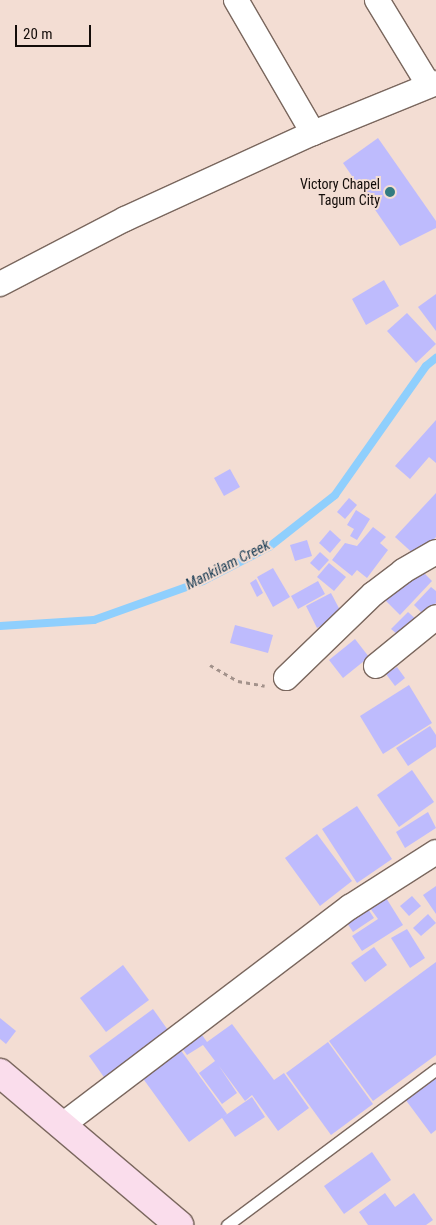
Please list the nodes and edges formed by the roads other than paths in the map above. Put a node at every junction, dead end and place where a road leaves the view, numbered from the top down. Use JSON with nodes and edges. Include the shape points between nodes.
{"nodes":[{"id":1,"x":236,"y":0,"type":"edge"},
{"id":2,"x":377,"y":0,"type":"edge"},
{"id":3,"x":432,"y":84,"type":"edge"},
{"id":4,"x":313,"y":133,"type":"junction"},
{"id":5,"x":0,"y":284,"type":"edge"},
{"id":6,"x":436,"y":552,"type":"edge"},
{"id":7,"x":436,"y":617,"type":"edge"},
{"id":8,"x":376,"y":666,"type":"dead end"},
{"id":9,"x":286,"y":678,"type":"road end"},
{"id":10,"x":436,"y":852,"type":"edge"},
{"id":11,"x":436,"y":1069,"type":"edge"},
{"id":12,"x":0,"y":1073,"type":"edge"},
{"id":13,"x":61,"y":1126,"type":"junction"},
{"id":14,"x":179,"y":1225,"type":"edge"},
{"id":15,"x":227,"y":1225,"type":"edge"}],
"edges":[{"from":1,"to":4,"type":"street"},
{"from":2,"to":3,"type":"street"},
{"from":3,"to":4,"type":"street"},
{"from":4,"to":5,"type":"street","via":[[125,219]]},
{"from":6,"to":9,"type":"street","via":[[413,564],[373,594]]},
{"from":7,"to":8,"type":"street"},
{"from":10,"to":13,"type":"street","via":[[350,907]]},
{"from":11,"to":15,"type":"lane"},
{"from":12,"to":13,"type":"street"},
{"from":13,"to":14,"type":"street"}]}
